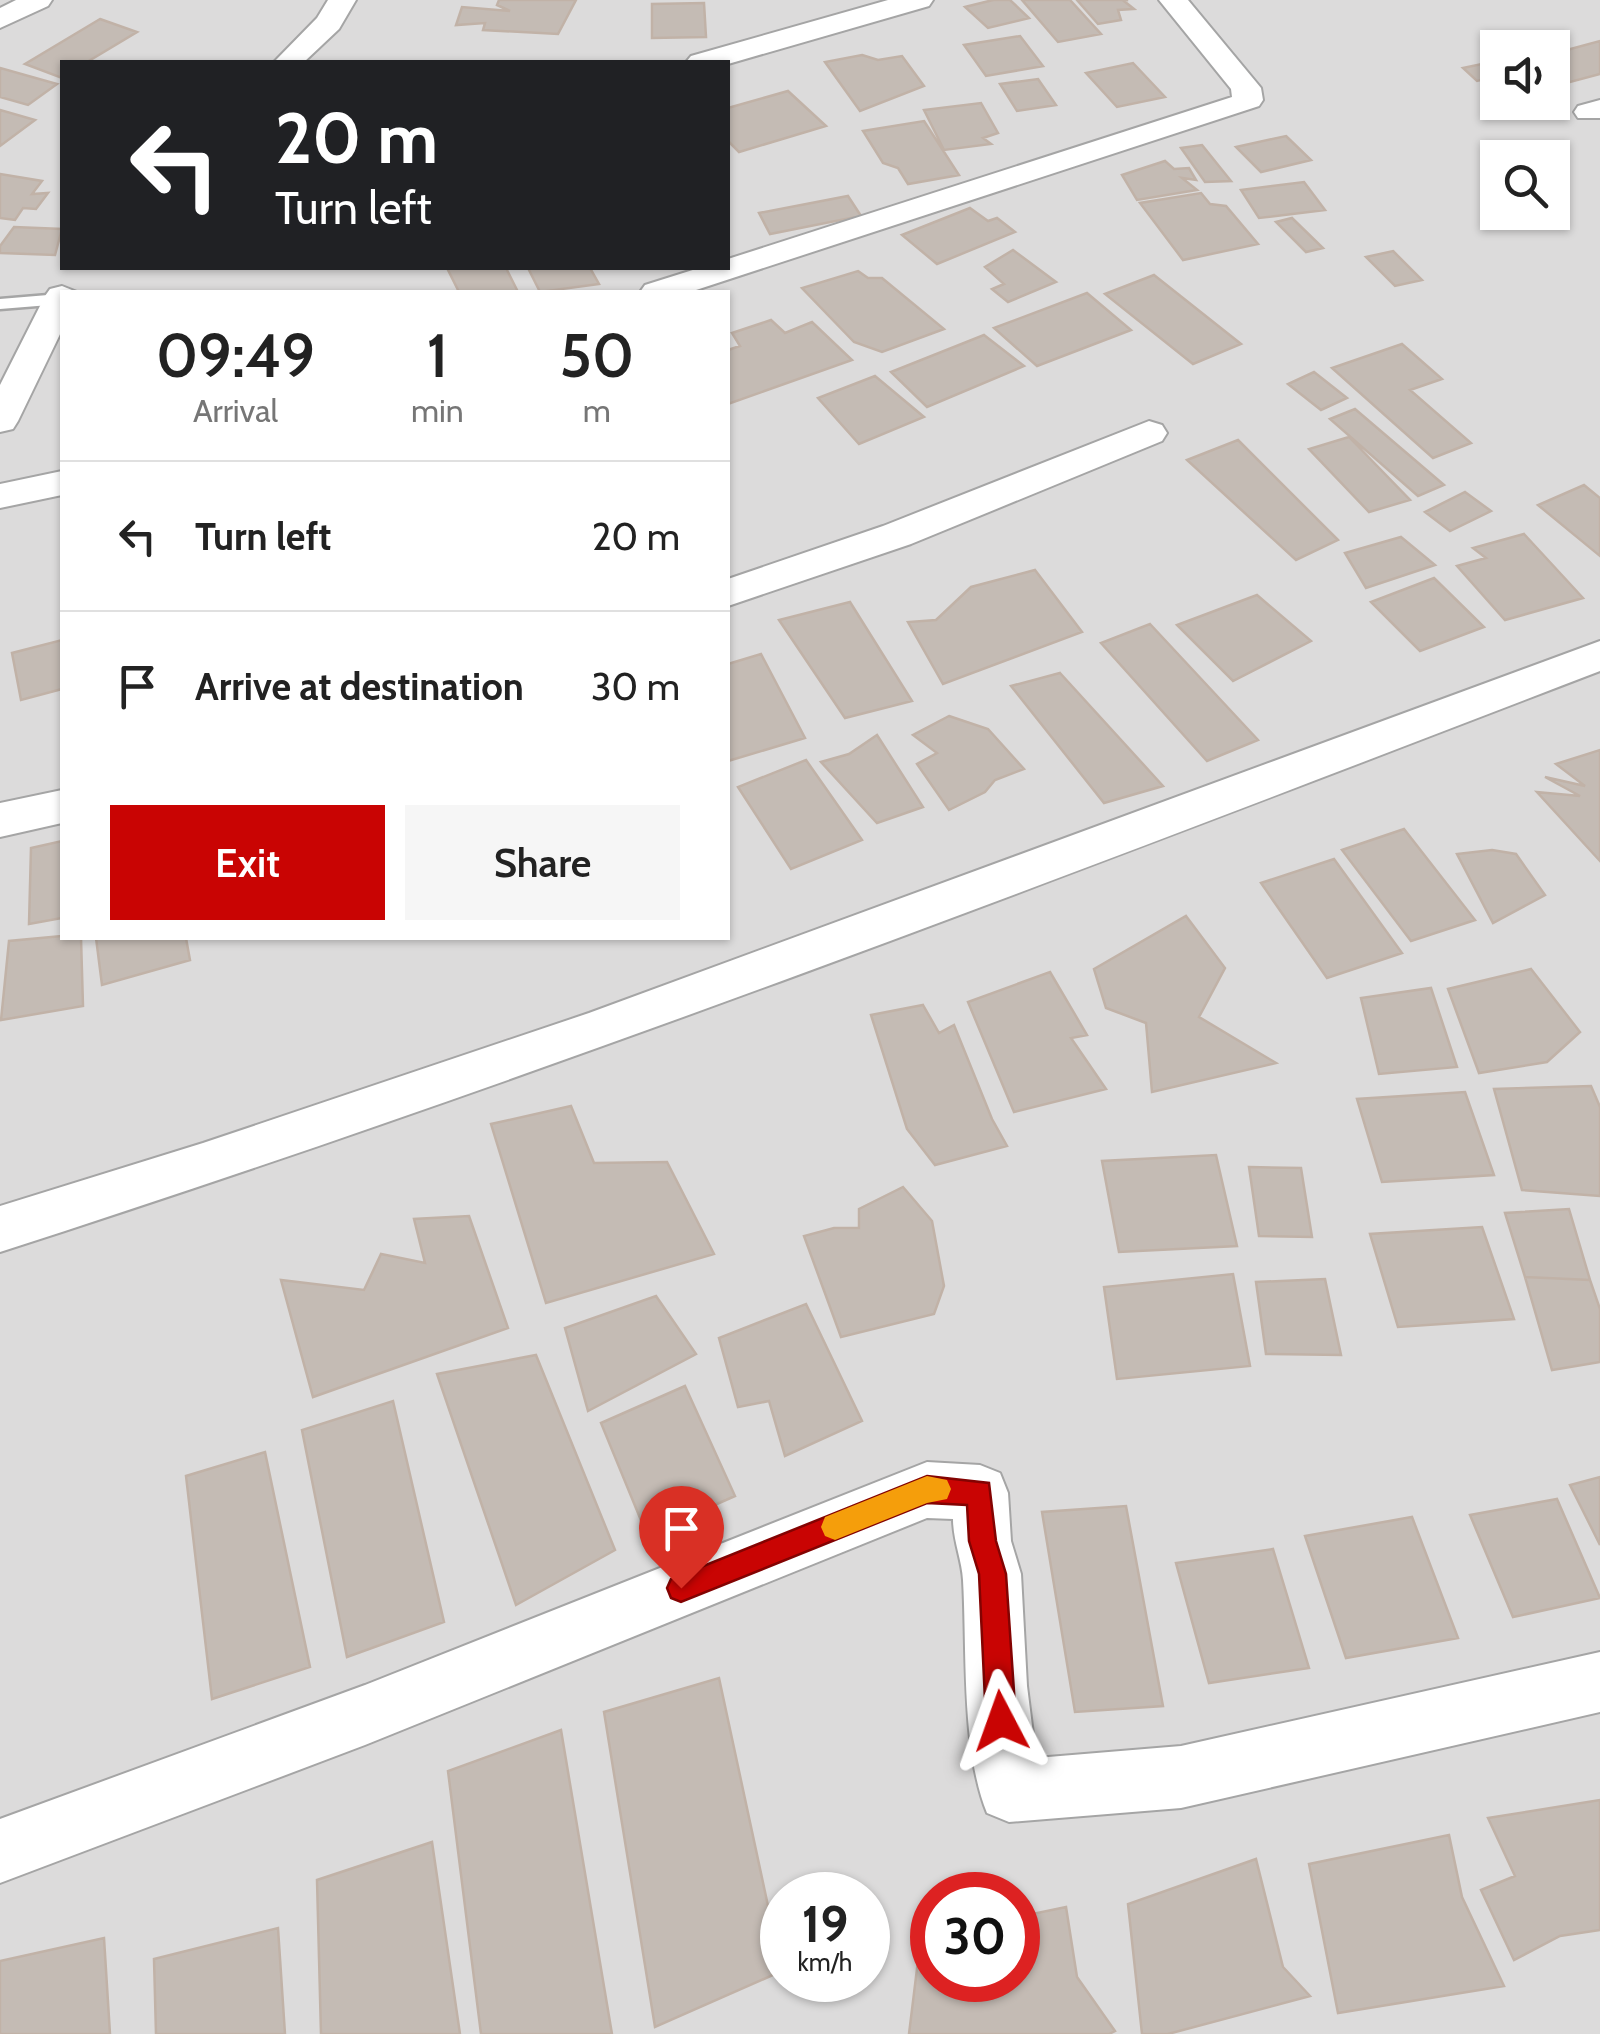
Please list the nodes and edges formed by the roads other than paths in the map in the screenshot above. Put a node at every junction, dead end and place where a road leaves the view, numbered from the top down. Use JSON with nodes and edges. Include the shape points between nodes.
{"nodes":[{"id":1,"x":38,"y":0,"type":"edge"},
{"id":2,"x":342,"y":0,"type":"edge"},
{"id":3,"x":920,"y":0,"type":"edge"},
{"id":4,"x":1173,"y":0,"type":"edge"},
{"id":5,"x":0,"y":18,"type":"edge"},
{"id":6,"x":290,"y":60,"type":"edge"},
{"id":7,"x":708,"y":60,"type":"edge"},
{"id":8,"x":730,"y":269,"type":"edge"},
{"id":9,"x":726,"y":270,"type":"edge"},
{"id":10,"x":663,"y":290,"type":"edge"},
{"id":11,"x":60,"y":296,"type":"edge"},
{"id":12,"x":60,"y":302,"type":"edge"},
{"id":13,"x":0,"y":304,"type":"edge"},
{"id":14,"x":0,"y":420,"type":"edge"},
{"id":15,"x":1149,"y":434,"type":"dead end"},
{"id":16,"x":60,"y":483,"type":"edge"},
{"id":17,"x":0,"y":496,"type":"edge"},
{"id":18,"x":730,"y":592,"type":"edge"},
{"id":19,"x":1600,"y":655,"type":"edge"},
{"id":20,"x":60,"y":807,"type":"edge"},
{"id":21,"x":0,"y":820,"type":"edge"},
{"id":22,"x":0,"y":1230,"type":"edge"},
{"id":23,"x":1600,"y":1682,"type":"edge"},
{"id":24,"x":0,"y":1851,"type":"edge"}],
"edges":[{"from":1,"to":5,"type":"street"},
{"from":2,"to":6,"type":"street"},
{"from":3,"to":7,"type":"street"},
{"from":4,"to":8,"type":"street","via":[[1246,88],[1248,100],[1241,105]]},
{"from":9,"to":10,"type":"street"},
{"from":11,"to":13,"type":"lane"},
{"from":12,"to":14,"type":"street"},
{"from":15,"to":18,"type":"street","via":[[897,535]]},
{"from":16,"to":17,"type":"street"},
{"from":19,"to":22,"type":"street","via":[[881,928],[235,1157]]},
{"from":20,"to":21,"type":"street"},
{"from":23,"to":24,"type":"street","via":[[1180,1778],[1009,1791],[980,1493],[927,1490],[364,1715]]}]}
